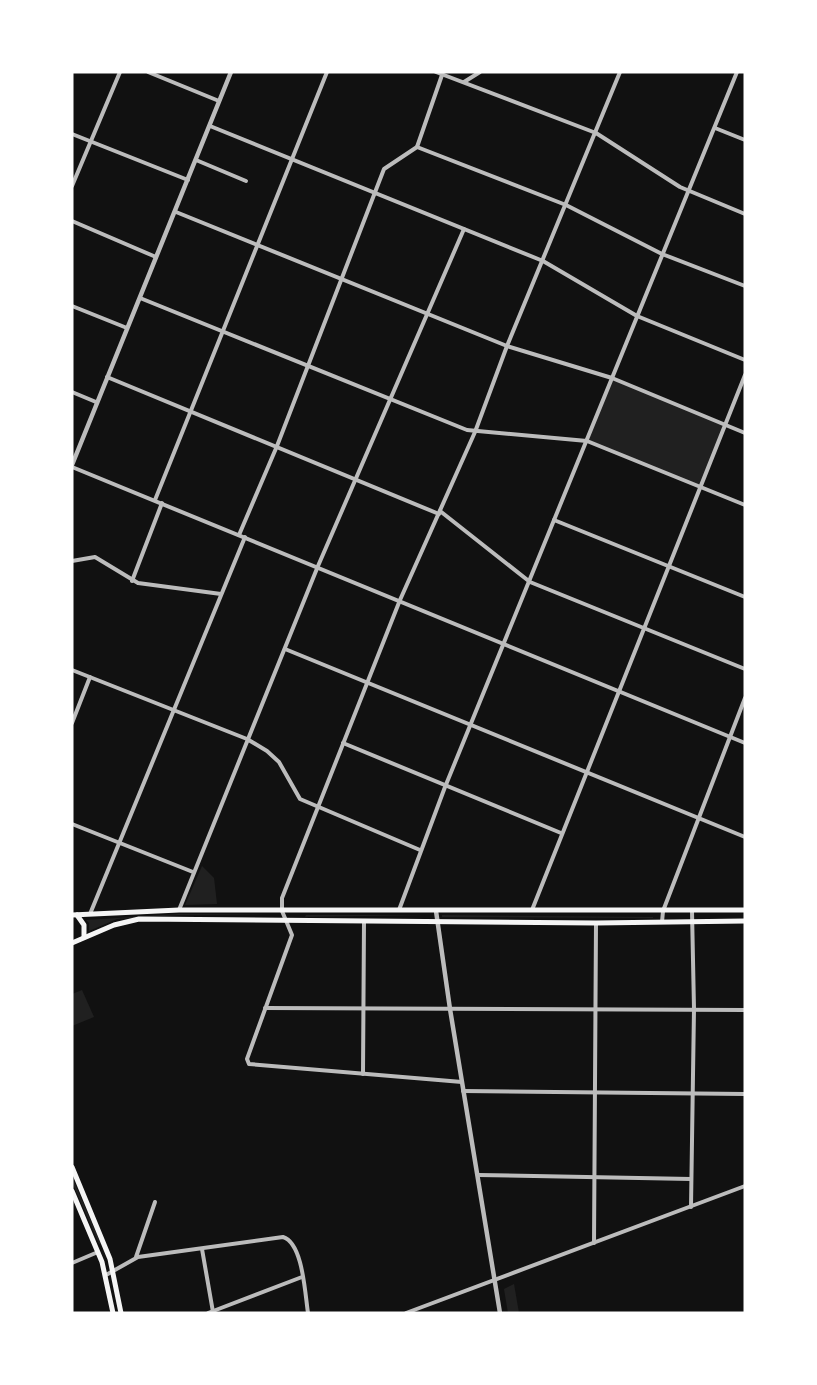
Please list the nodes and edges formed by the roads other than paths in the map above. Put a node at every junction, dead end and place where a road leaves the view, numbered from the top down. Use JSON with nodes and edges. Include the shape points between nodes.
{"nodes":[{"id":1,"x":120,"y":72,"type":"edge"},
{"id":2,"x":148,"y":72,"type":"edge"},
{"id":3,"x":231,"y":72,"type":"edge"},
{"id":4,"x":327,"y":72,"type":"edge"},
{"id":5,"x":436,"y":72,"type":"edge"},
{"id":6,"x":480,"y":72,"type":"edge"},
{"id":7,"x":620,"y":72,"type":"edge"},
{"id":8,"x":736,"y":72,"type":"edge"},
{"id":9,"x":442,"y":75,"type":"junction"},
{"id":10,"x":463,"y":82,"type":"junction"},
{"id":11,"x":219,"y":101,"type":"junction"},
{"id":12,"x":210,"y":126,"type":"junction"},
{"id":13,"x":715,"y":128,"type":"junction"},
{"id":14,"x":596,"y":133,"type":"junction"},
{"id":15,"x":72,"y":134,"type":"edge"},
{"id":16,"x":745,"y":140,"type":"edge"},
{"id":17,"x":90,"y":141,"type":"junction"},
{"id":18,"x":417,"y":147,"type":"junction"},
{"id":19,"x":291,"y":159,"type":"junction"},
{"id":20,"x":196,"y":160,"type":"junction"},
{"id":21,"x":188,"y":180,"type":"junction"},
{"id":22,"x":246,"y":182,"type":"dead end"},
{"id":23,"x":72,"y":186,"type":"edge"},
{"id":24,"x":690,"y":191,"type":"junction"},
{"id":25,"x":374,"y":193,"type":"junction"},
{"id":26,"x":566,"y":206,"type":"junction"},
{"id":27,"x":176,"y":212,"type":"junction"},
{"id":28,"x":745,"y":214,"type":"edge"},
{"id":29,"x":72,"y":221,"type":"edge"},
{"id":30,"x":464,"y":229,"type":"junction"},
{"id":31,"x":257,"y":245,"type":"junction"},
{"id":32,"x":662,"y":254,"type":"junction"},
{"id":33,"x":156,"y":257,"type":"junction"},
{"id":34,"x":543,"y":261,"type":"junction"},
{"id":35,"x":342,"y":279,"type":"junction"},
{"id":36,"x":745,"y":286,"type":"edge"},
{"id":37,"x":139,"y":298,"type":"junction"},
{"id":38,"x":72,"y":306,"type":"edge"},
{"id":39,"x":427,"y":313,"type":"junction"},
{"id":40,"x":637,"y":316,"type":"junction"},
{"id":41,"x":127,"y":328,"type":"junction"},
{"id":42,"x":224,"y":331,"type":"junction"},
{"id":43,"x":507,"y":346,"type":"junction"},
{"id":44,"x":745,"y":360,"type":"edge"},
{"id":45,"x":309,"y":364,"type":"junction"},
{"id":46,"x":745,"y":375,"type":"edge"},
{"id":47,"x":107,"y":377,"type":"junction"},
{"id":48,"x":612,"y":378,"type":"junction"},
{"id":49,"x":72,"y":392,"type":"edge"},
{"id":50,"x":391,"y":399,"type":"junction"},
{"id":51,"x":96,"y":402,"type":"junction"},
{"id":52,"x":190,"y":411,"type":"junction"},
{"id":53,"x":724,"y":424,"type":"junction"},
{"id":54,"x":475,"y":432,"type":"junction"},
{"id":55,"x":745,"y":433,"type":"edge"},
{"id":56,"x":587,"y":441,"type":"junction"},
{"id":57,"x":277,"y":446,"type":"junction"},
{"id":58,"x":72,"y":466,"type":"edge"},
{"id":59,"x":356,"y":480,"type":"junction"},
{"id":60,"x":700,"y":487,"type":"junction"},
{"id":61,"x":155,"y":500,"type":"junction"},
{"id":62,"x":162,"y":503,"type":"junction"},
{"id":63,"x":745,"y":505,"type":"edge"},
{"id":64,"x":440,"y":512,"type":"junction"},
{"id":65,"x":554,"y":520,"type":"junction"},
{"id":66,"x":239,"y":535,"type":"junction"},
{"id":67,"x":245,"y":537,"type":"junction"},
{"id":68,"x":72,"y":561,"type":"edge"},
{"id":69,"x":318,"y":566,"type":"junction"},
{"id":70,"x":668,"y":566,"type":"junction"},
{"id":71,"x":132,"y":581,"type":"junction"},
{"id":72,"x":530,"y":582,"type":"junction"},
{"id":73,"x":221,"y":594,"type":"junction"},
{"id":74,"x":745,"y":597,"type":"edge"},
{"id":75,"x":400,"y":600,"type":"junction"},
{"id":76,"x":644,"y":628,"type":"junction"},
{"id":77,"x":504,"y":645,"type":"junction"},
{"id":78,"x":285,"y":649,"type":"junction"},
{"id":79,"x":745,"y":669,"type":"edge"},
{"id":80,"x":72,"y":670,"type":"edge"},
{"id":81,"x":90,"y":677,"type":"junction"},
{"id":82,"x":367,"y":682,"type":"junction"},
{"id":83,"x":617,"y":692,"type":"junction"},
{"id":84,"x":745,"y":698,"type":"edge"},
{"id":85,"x":174,"y":711,"type":"junction"},
{"id":86,"x":72,"y":723,"type":"edge"},
{"id":87,"x":472,"y":725,"type":"junction"},
{"id":88,"x":730,"y":736,"type":"junction"},
{"id":89,"x":247,"y":739,"type":"junction"},
{"id":90,"x":342,"y":743,"type":"junction"},
{"id":91,"x":745,"y":743,"type":"edge"},
{"id":92,"x":586,"y":771,"type":"junction"},
{"id":93,"x":445,"y":787,"type":"junction"},
{"id":94,"x":317,"y":807,"type":"junction"},
{"id":95,"x":697,"y":817,"type":"junction"},
{"id":96,"x":72,"y":824,"type":"edge"},
{"id":97,"x":561,"y":833,"type":"junction"},
{"id":98,"x":745,"y":837,"type":"edge"},
{"id":99,"x":119,"y":842,"type":"junction"},
{"id":100,"x":420,"y":850,"type":"junction"},
{"id":101,"x":193,"y":872,"type":"junction"},
{"id":102,"x":179,"y":910,"type":"junction"},
{"id":103,"x":399,"y":910,"type":"junction"},
{"id":104,"x":745,"y":910,"type":"edge"},
{"id":105,"x":282,"y":911,"type":"junction"},
{"id":106,"x":436,"y":911,"type":"junction"},
{"id":107,"x":531,"y":911,"type":"junction"},
{"id":108,"x":663,"y":911,"type":"junction"},
{"id":109,"x":692,"y":911,"type":"junction"},
{"id":110,"x":90,"y":914,"type":"junction"},
{"id":111,"x":75,"y":915,"type":"edge"},
{"id":112,"x":287,"y":921,"type":"junction"},
{"id":113,"x":364,"y":921,"type":"junction"},
{"id":114,"x":436,"y":921,"type":"junction"},
{"id":115,"x":745,"y":921,"type":"edge"},
{"id":116,"x":596,"y":923,"type":"junction"},
{"id":117,"x":662,"y":923,"type":"junction"},
{"id":118,"x":692,"y":923,"type":"junction"},
{"id":119,"x":84,"y":937,"type":"junction"},
{"id":120,"x":72,"y":942,"type":"edge"},
{"id":121,"x":265,"y":1008,"type":"junction"},
{"id":122,"x":364,"y":1009,"type":"junction"},
{"id":123,"x":450,"y":1009,"type":"junction"},
{"id":124,"x":694,"y":1009,"type":"junction"},
{"id":125,"x":745,"y":1010,"type":"edge"},
{"id":126,"x":597,"y":1011,"type":"junction"},
{"id":127,"x":363,"y":1074,"type":"junction"},
{"id":128,"x":462,"y":1082,"type":"junction"},
{"id":129,"x":596,"y":1091,"type":"junction"},
{"id":130,"x":463,"y":1092,"type":"junction"},
{"id":131,"x":694,"y":1094,"type":"junction"},
{"id":132,"x":745,"y":1094,"type":"edge"},
{"id":133,"x":72,"y":1167,"type":"edge"},
{"id":134,"x":478,"y":1175,"type":"junction"},
{"id":135,"x":595,"y":1175,"type":"junction"},
{"id":136,"x":691,"y":1179,"type":"junction"},
{"id":137,"x":745,"y":1186,"type":"edge"},
{"id":138,"x":72,"y":1191,"type":"edge"},
{"id":139,"x":155,"y":1202,"type":"dead end"},
{"id":140,"x":691,"y":1207,"type":"junction"},
{"id":141,"x":594,"y":1243,"type":"junction"},
{"id":142,"x":202,"y":1249,"type":"junction"},
{"id":143,"x":99,"y":1251,"type":"junction"},
{"id":144,"x":135,"y":1258,"type":"junction"},
{"id":145,"x":72,"y":1263,"type":"edge"},
{"id":146,"x":115,"y":1271,"type":"junction"},
{"id":147,"x":106,"y":1275,"type":"junction"},
{"id":148,"x":302,"y":1277,"type":"junction"},
{"id":149,"x":494,"y":1280,"type":"junction"},
{"id":150,"x":213,"y":1312,"type":"edge"},
{"id":151,"x":113,"y":1313,"type":"edge"},
{"id":152,"x":121,"y":1313,"type":"edge"},
{"id":153,"x":208,"y":1313,"type":"edge"},
{"id":154,"x":308,"y":1313,"type":"edge"},
{"id":155,"x":406,"y":1313,"type":"edge"},
{"id":156,"x":500,"y":1313,"type":"edge"}],
"edges":[{"from":1,"to":17,"type":"street"},
{"from":2,"to":11,"type":"street"},
{"from":3,"to":11,"type":"street"},
{"from":4,"to":19,"type":"street"},
{"from":5,"to":9,"type":"street"},
{"from":6,"to":10,"type":"street"},
{"from":7,"to":14,"type":"street"},
{"from":8,"to":13,"type":"street"},
{"from":9,"to":10,"type":"street"},
{"from":9,"to":18,"type":"street"},
{"from":10,"to":14,"type":"street"},
{"from":11,"to":12,"type":"street"},
{"from":12,"to":19,"type":"street"},
{"from":12,"to":20,"type":"street"},
{"from":13,"to":16,"type":"street"},
{"from":13,"to":24,"type":"street"},
{"from":14,"to":24,"type":"street"},
{"from":14,"to":26,"type":"street"},
{"from":15,"to":17,"type":"street"},
{"from":17,"to":21,"type":"street"},
{"from":17,"to":23,"type":"street"},
{"from":18,"to":25,"type":"street","via":[[386,166]]},
{"from":18,"to":26,"type":"street"},
{"from":19,"to":25,"type":"street"},
{"from":19,"to":31,"type":"street"},
{"from":20,"to":21,"type":"street"},
{"from":20,"to":22,"type":"street"},
{"from":21,"to":27,"type":"street"},
{"from":24,"to":28,"type":"street"},
{"from":24,"to":32,"type":"street"},
{"from":25,"to":30,"type":"street"},
{"from":25,"to":35,"type":"street"},
{"from":26,"to":32,"type":"street"},
{"from":26,"to":34,"type":"street"},
{"from":27,"to":31,"type":"street"},
{"from":27,"to":33,"type":"street"},
{"from":29,"to":33,"type":"street"},
{"from":30,"to":34,"type":"street"},
{"from":30,"to":39,"type":"street"},
{"from":31,"to":35,"type":"street"},
{"from":31,"to":42,"type":"street"},
{"from":32,"to":36,"type":"street"},
{"from":32,"to":40,"type":"street"},
{"from":33,"to":37,"type":"street"},
{"from":34,"to":40,"type":"street"},
{"from":34,"to":43,"type":"street"},
{"from":35,"to":39,"type":"street"},
{"from":35,"to":45,"type":"street"},
{"from":37,"to":41,"type":"street"},
{"from":37,"to":42,"type":"street"},
{"from":38,"to":41,"type":"street"},
{"from":39,"to":43,"type":"street"},
{"from":39,"to":50,"type":"street"},
{"from":40,"to":44,"type":"street"},
{"from":40,"to":48,"type":"street"},
{"from":41,"to":47,"type":"street"},
{"from":42,"to":45,"type":"street"},
{"from":42,"to":52,"type":"street"},
{"from":43,"to":48,"type":"street"},
{"from":43,"to":54,"type":"street"},
{"from":45,"to":50,"type":"street"},
{"from":45,"to":57,"type":"street"},
{"from":46,"to":53,"type":"street"},
{"from":47,"to":51,"type":"street"},
{"from":47,"to":52,"type":"street"},
{"from":48,"to":53,"type":"street"},
{"from":48,"to":56,"type":"street"},
{"from":49,"to":51,"type":"street"},
{"from":50,"to":54,"type":"street"},
{"from":50,"to":59,"type":"street"},
{"from":51,"to":58,"type":"street"},
{"from":52,"to":57,"type":"street"},
{"from":52,"to":61,"type":"street"},
{"from":53,"to":55,"type":"street"},
{"from":53,"to":60,"type":"street"},
{"from":54,"to":56,"type":"street"},
{"from":54,"to":64,"type":"street"},
{"from":56,"to":60,"type":"street"},
{"from":56,"to":65,"type":"street"},
{"from":57,"to":59,"type":"street"},
{"from":57,"to":66,"type":"street"},
{"from":58,"to":61,"type":"street"},
{"from":59,"to":64,"type":"street"},
{"from":59,"to":69,"type":"street"},
{"from":60,"to":63,"type":"street"},
{"from":60,"to":70,"type":"street"},
{"from":61,"to":62,"type":"street"},
{"from":62,"to":66,"type":"street"},
{"from":62,"to":71,"type":"street"},
{"from":64,"to":72,"type":"street"},
{"from":64,"to":75,"type":"street"},
{"from":65,"to":70,"type":"street"},
{"from":65,"to":72,"type":"street"},
{"from":66,"to":67,"type":"street"},
{"from":67,"to":69,"type":"street"},
{"from":67,"to":73,"type":"street"},
{"from":68,"to":71,"type":"street","via":[[102,559]]},
{"from":69,"to":75,"type":"street"},
{"from":69,"to":78,"type":"street"},
{"from":70,"to":74,"type":"street"},
{"from":70,"to":76,"type":"street"},
{"from":71,"to":73,"type":"street"},
{"from":72,"to":76,"type":"street"},
{"from":72,"to":77,"type":"street"},
{"from":73,"to":85,"type":"street"},
{"from":75,"to":77,"type":"street"},
{"from":75,"to":82,"type":"street"},
{"from":76,"to":79,"type":"street"},
{"from":76,"to":83,"type":"street"},
{"from":77,"to":83,"type":"street"},
{"from":77,"to":87,"type":"street"},
{"from":78,"to":82,"type":"street"},
{"from":78,"to":89,"type":"street"},
{"from":80,"to":81,"type":"street"},
{"from":81,"to":85,"type":"street"},
{"from":81,"to":86,"type":"street"},
{"from":82,"to":87,"type":"street"},
{"from":82,"to":90,"type":"street"},
{"from":83,"to":88,"type":"street"},
{"from":83,"to":92,"type":"street"},
{"from":84,"to":88,"type":"street"},
{"from":85,"to":89,"type":"street"},
{"from":85,"to":99,"type":"street"},
{"from":87,"to":92,"type":"street"},
{"from":87,"to":93,"type":"street"},
{"from":88,"to":91,"type":"street"},
{"from":88,"to":95,"type":"street"},
{"from":89,"to":94,"type":"street","via":[[273,756],[295,795]]},
{"from":89,"to":101,"type":"street"},
{"from":90,"to":93,"type":"street"},
{"from":90,"to":94,"type":"street"},
{"from":92,"to":95,"type":"street"},
{"from":92,"to":97,"type":"street"},
{"from":93,"to":97,"type":"street"},
{"from":93,"to":100,"type":"street"},
{"from":94,"to":100,"type":"street"},
{"from":94,"to":105,"type":"street","via":[[282,898]]},
{"from":95,"to":98,"type":"street"},
{"from":95,"to":108,"type":"street"},
{"from":96,"to":99,"type":"street"},
{"from":97,"to":107,"type":"street"},
{"from":99,"to":101,"type":"street"},
{"from":99,"to":110,"type":"street"},
{"from":100,"to":103,"type":"street"},
{"from":101,"to":102,"type":"street"},
{"from":102,"to":105,"type":"main road"},
{"from":102,"to":110,"type":"main road"},
{"from":103,"to":105,"type":"main road"},
{"from":103,"to":106,"type":"main road"},
{"from":104,"to":109,"type":"main road"},
{"from":105,"to":112,"type":"street"},
{"from":106,"to":107,"type":"main road"},
{"from":106,"to":114,"type":"street"},
{"from":107,"to":108,"type":"main road"},
{"from":108,"to":109,"type":"main road"},
{"from":108,"to":117,"type":"street"},
{"from":109,"to":118,"type":"street"},
{"from":110,"to":111,"type":"main road"},
{"from":111,"to":119,"type":"main road","via":[[84,925]]},
{"from":112,"to":113,"type":"main road"},
{"from":112,"to":119,"type":"main road","via":[[139,919]]},
{"from":112,"to":121,"type":"street","via":[[292,935]]},
{"from":113,"to":114,"type":"main road"},
{"from":113,"to":122,"type":"street"},
{"from":114,"to":116,"type":"main road"},
{"from":114,"to":123,"type":"street"},
{"from":115,"to":118,"type":"main road"},
{"from":116,"to":117,"type":"main road"},
{"from":116,"to":126,"type":"street"},
{"from":117,"to":118,"type":"main road"},
{"from":118,"to":124,"type":"street"},
{"from":119,"to":120,"type":"main road"},
{"from":121,"to":122,"type":"street"},
{"from":121,"to":127,"type":"street","via":[[247,1063]]},
{"from":122,"to":123,"type":"street"},
{"from":122,"to":127,"type":"street"},
{"from":123,"to":126,"type":"street"},
{"from":123,"to":128,"type":"street"},
{"from":124,"to":125,"type":"street"},
{"from":124,"to":126,"type":"street"},
{"from":124,"to":131,"type":"street"},
{"from":126,"to":129,"type":"street"},
{"from":127,"to":128,"type":"street"},
{"from":128,"to":130,"type":"street"},
{"from":129,"to":130,"type":"street"},
{"from":129,"to":131,"type":"street"},
{"from":129,"to":135,"type":"street"},
{"from":130,"to":134,"type":"street"},
{"from":131,"to":132,"type":"street"},
{"from":131,"to":136,"type":"street"},
{"from":133,"to":146,"type":"main road"},
{"from":134,"to":135,"type":"street"},
{"from":134,"to":149,"type":"street"},
{"from":135,"to":136,"type":"street"},
{"from":135,"to":141,"type":"street"},
{"from":136,"to":140,"type":"street"},
{"from":137,"to":140,"type":"street"},
{"from":138,"to":143,"type":"main road"},
{"from":139,"to":144,"type":"street"},
{"from":140,"to":141,"type":"street"},
{"from":141,"to":149,"type":"street"},
{"from":142,"to":144,"type":"street"},
{"from":142,"to":148,"type":"street","via":[[278,1236],[287,1238],[295,1245]]},
{"from":142,"to":150,"type":"street"},
{"from":143,"to":145,"type":"street"},
{"from":143,"to":147,"type":"main road"},
{"from":144,"to":146,"type":"street"},
{"from":146,"to":147,"type":"street"},
{"from":146,"to":152,"type":"main road"},
{"from":147,"to":151,"type":"main road"},
{"from":148,"to":150,"type":"street"},
{"from":148,"to":154,"type":"street"},
{"from":149,"to":155,"type":"street"},
{"from":149,"to":156,"type":"street"},
{"from":150,"to":153,"type":"street"}]}
